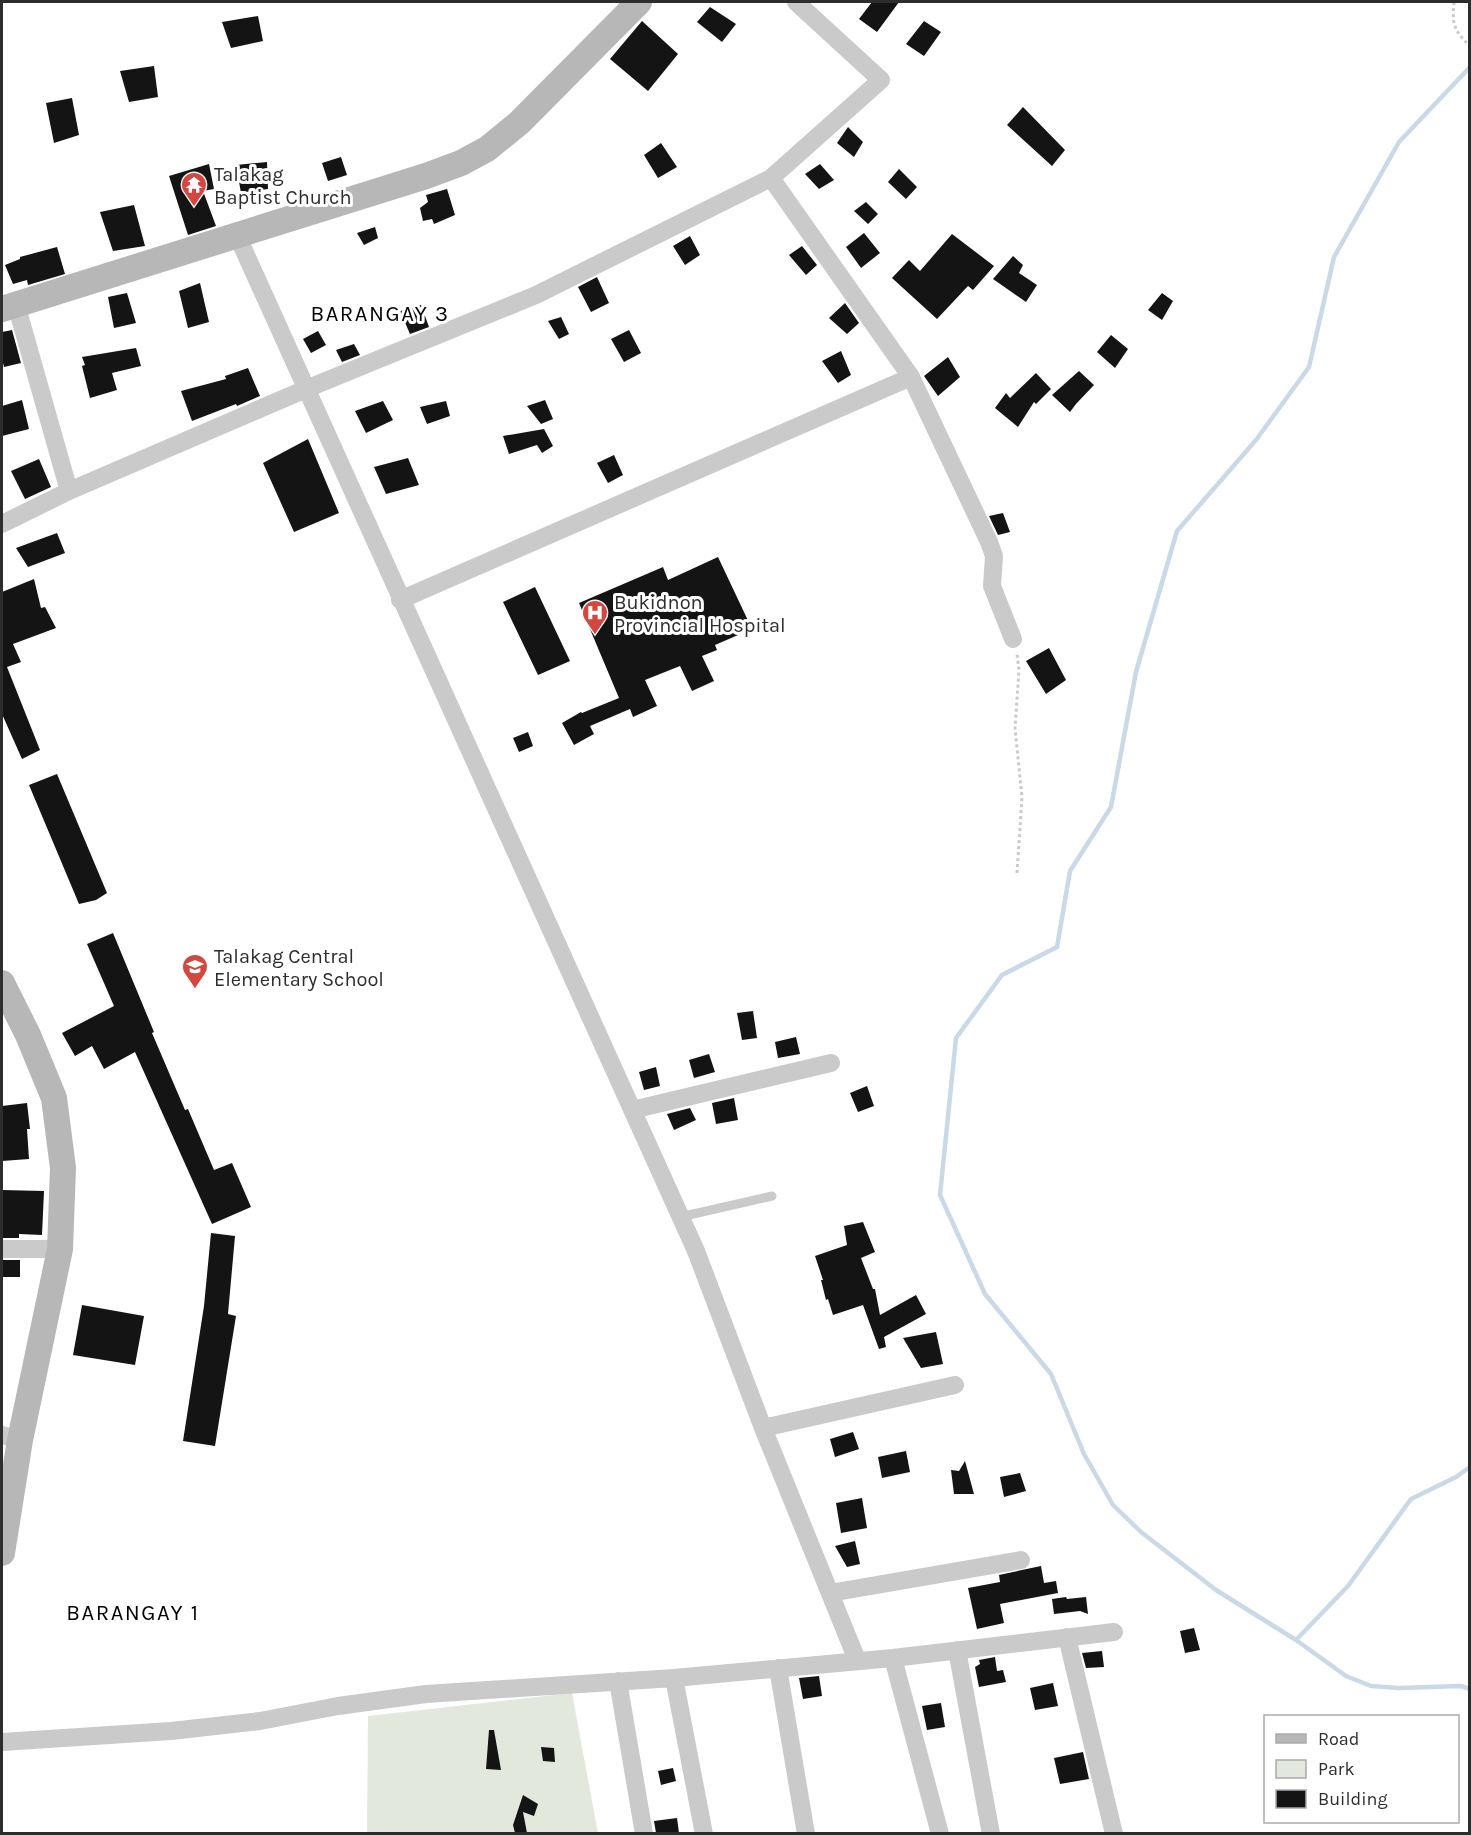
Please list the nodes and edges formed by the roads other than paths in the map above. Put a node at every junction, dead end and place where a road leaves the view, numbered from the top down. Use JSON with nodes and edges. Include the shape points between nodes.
{"nodes":[{"id":1,"x":639,"y":2,"type":"edge"},
{"id":2,"x":796,"y":2,"type":"edge"},
{"id":3,"x":771,"y":178,"type":"junction"},
{"id":4,"x":237,"y":235,"type":"junction"},
{"id":5,"x":9,"y":306,"type":"edge"},
{"id":6,"x":911,"y":377,"type":"junction"},
{"id":7,"x":306,"y":389,"type":"junction"},
{"id":8,"x":69,"y":491,"type":"junction"},
{"id":9,"x":2,"y":524,"type":"edge"},
{"id":10,"x":400,"y":600,"type":"junction"},
{"id":11,"x":1013,"y":639,"type":"road end"},
{"id":12,"x":2,"y":983,"type":"edge"},
{"id":13,"x":831,"y":1063,"type":"dead end"},
{"id":14,"x":632,"y":1110,"type":"junction"},
{"id":15,"x":772,"y":1196,"type":"dead end"},
{"id":16,"x":680,"y":1217,"type":"junction"},
{"id":17,"x":2,"y":1249,"type":"edge"},
{"id":18,"x":60,"y":1249,"type":"junction"},
{"id":19,"x":955,"y":1385,"type":"dead end"},
{"id":20,"x":763,"y":1428,"type":"junction"},
{"id":21,"x":11,"y":1438,"type":"edge"},
{"id":22,"x":2,"y":1553,"type":"edge"},
{"id":23,"x":1021,"y":1560,"type":"dead end"},
{"id":24,"x":830,"y":1593,"type":"junction"},
{"id":25,"x":1114,"y":1632,"type":"dead end"},
{"id":26,"x":1067,"y":1637,"type":"junction"},
{"id":27,"x":957,"y":1650,"type":"junction"},
{"id":28,"x":892,"y":1658,"type":"junction"},
{"id":29,"x":857,"y":1660,"type":"junction"},
{"id":30,"x":778,"y":1668,"type":"junction"},
{"id":31,"x":674,"y":1678,"type":"junction"},
{"id":32,"x":618,"y":1682,"type":"junction"},
{"id":33,"x":2,"y":1742,"type":"edge"},
{"id":34,"x":644,"y":1833,"type":"edge"},
{"id":35,"x":704,"y":1833,"type":"edge"},
{"id":36,"x":806,"y":1833,"type":"edge"},
{"id":37,"x":940,"y":1833,"type":"edge"},
{"id":38,"x":991,"y":1833,"type":"edge"},
{"id":39,"x":1114,"y":1833,"type":"edge"}],
"edges":[{"from":1,"to":4,"type":"main road","via":[[519,123],[487,149],[426,176]]},
{"from":2,"to":3,"type":"street","via":[[881,80]]},
{"from":3,"to":6,"type":"street"},
{"from":3,"to":7,"type":"street","via":[[536,295]]},
{"from":4,"to":5,"type":"main road"},
{"from":4,"to":7,"type":"street"},
{"from":5,"to":8,"type":"street"},
{"from":6,"to":10,"type":"street"},
{"from":6,"to":11,"type":"street","via":[[989,542],[994,556],[992,586]]},
{"from":7,"to":8,"type":"street"},
{"from":7,"to":10,"type":"street"},
{"from":8,"to":9,"type":"street"},
{"from":10,"to":14,"type":"street"},
{"from":12,"to":18,"type":"main road","via":[[54,1098],[63,1168]]},
{"from":13,"to":14,"type":"street"},
{"from":14,"to":16,"type":"street"},
{"from":15,"to":16,"type":"lane"},
{"from":16,"to":20,"type":"street"},
{"from":17,"to":18,"type":"street"},
{"from":18,"to":21,"type":"main road"},
{"from":19,"to":20,"type":"street"},
{"from":20,"to":24,"type":"street"},
{"from":21,"to":22,"type":"main road"},
{"from":23,"to":24,"type":"street"},
{"from":24,"to":29,"type":"street"},
{"from":25,"to":26,"type":"street"},
{"from":26,"to":27,"type":"street"},
{"from":26,"to":39,"type":"street"},
{"from":27,"to":28,"type":"street"},
{"from":27,"to":38,"type":"street"},
{"from":28,"to":29,"type":"street"},
{"from":28,"to":37,"type":"street"},
{"from":29,"to":30,"type":"street"},
{"from":30,"to":31,"type":"street"},
{"from":30,"to":36,"type":"street"},
{"from":31,"to":32,"type":"street"},
{"from":31,"to":35,"type":"street"},
{"from":32,"to":33,"type":"street","via":[[426,1694],[171,1731]]},
{"from":32,"to":34,"type":"street"}]}
